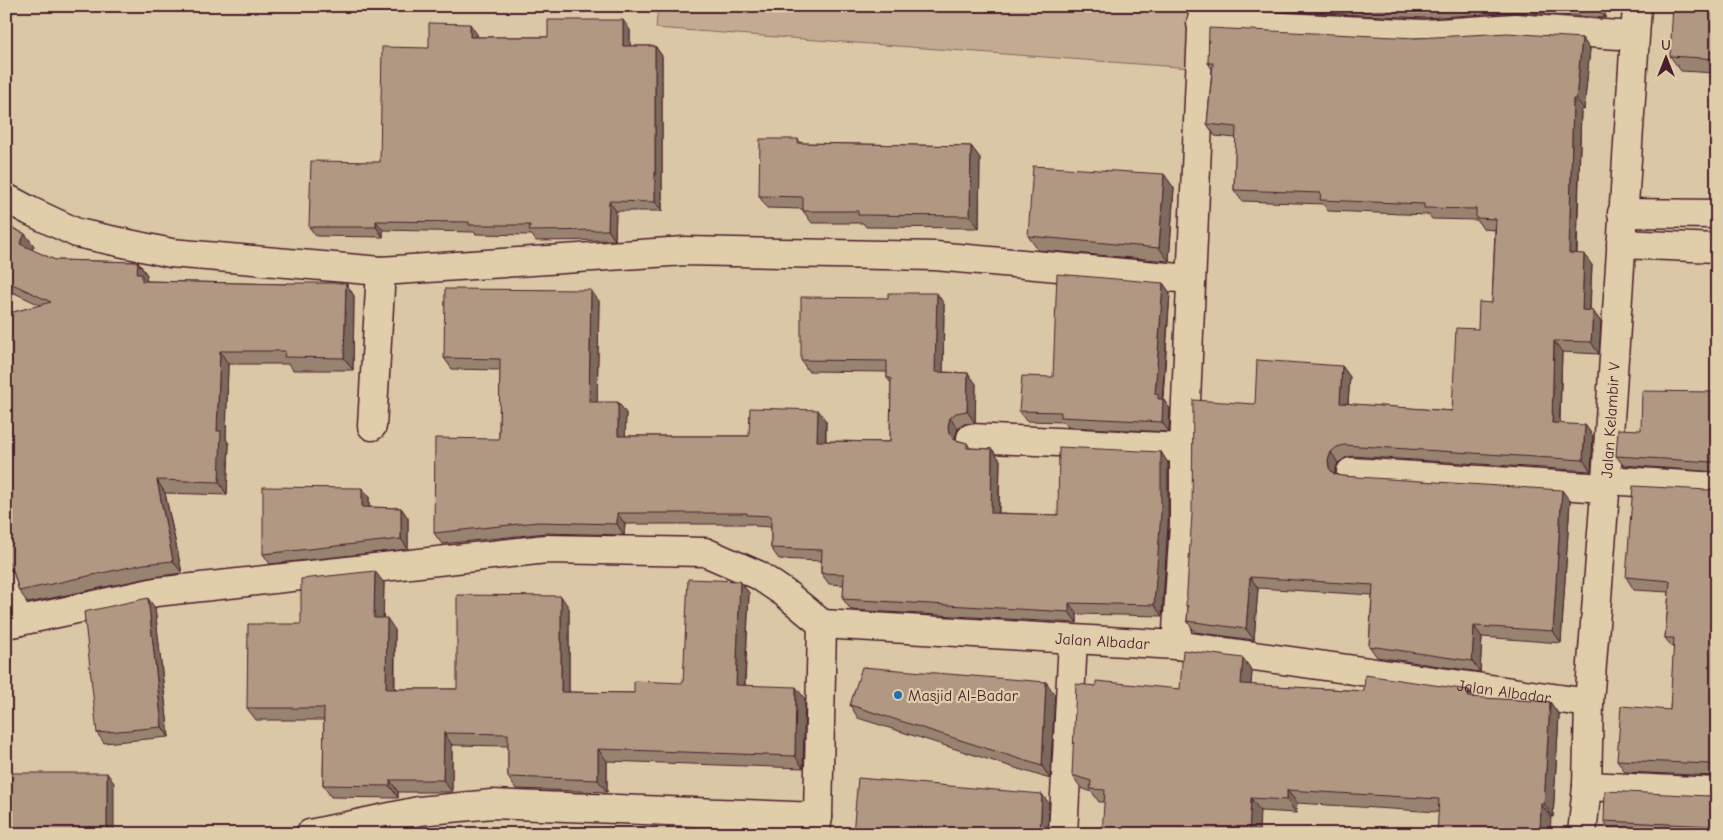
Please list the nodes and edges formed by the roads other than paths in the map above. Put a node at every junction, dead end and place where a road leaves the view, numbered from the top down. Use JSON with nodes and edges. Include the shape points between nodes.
{"nodes":[{"id":1,"x":1636,"y":6,"type":"edge"},
{"id":2,"x":1202,"y":15,"type":"edge"},
{"id":3,"x":1634,"y":36,"type":"junction"},
{"id":4,"x":6,"y":198,"type":"edge"},
{"id":5,"x":1622,"y":213,"type":"junction"},
{"id":6,"x":1717,"y":214,"type":"edge"},
{"id":7,"x":1621,"y":244,"type":"junction"},
{"id":8,"x":1717,"y":248,"type":"edge"},
{"id":9,"x":381,"y":271,"type":"junction"},
{"id":10,"x":1190,"y":279,"type":"junction"},
{"id":11,"x":372,"y":426,"type":"dead end"},
{"id":12,"x":971,"y":438,"type":"dead end"},
{"id":13,"x":1184,"y":448,"type":"junction"},
{"id":14,"x":1351,"y":472,"type":"dead end"},
{"id":15,"x":1605,"y":484,"type":"junction"},
{"id":16,"x":1717,"y":487,"type":"edge"},
{"id":17,"x":6,"y":584,"type":"edge"},
{"id":18,"x":12,"y":623,"type":"edge"},
{"id":19,"x":822,"y":624,"type":"junction"},
{"id":20,"x":1073,"y":640,"type":"junction"},
{"id":21,"x":1176,"y":645,"type":"junction"},
{"id":22,"x":1589,"y":703,"type":"junction"},
{"id":23,"x":1586,"y":786,"type":"junction"},
{"id":24,"x":1717,"y":792,"type":"edge"},
{"id":25,"x":816,"y":826,"type":"edge"},
{"id":26,"x":310,"y":834,"type":"edge"},
{"id":27,"x":1063,"y":834,"type":"edge"},
{"id":28,"x":1582,"y":834,"type":"edge"}],
"edges":[{"from":1,"to":3,"type":"street","name":"Jalan Kelambir V"},
{"from":2,"to":3,"type":"street","via":[[1424,34],[1515,28]]},
{"from":2,"to":10,"type":"street"},
{"from":3,"to":5,"type":"street","name":"Jalan Kelambir V"},
{"from":4,"to":9,"type":"street","via":[[77,233],[171,253]]},
{"from":5,"to":6,"type":"street"},
{"from":5,"to":7,"type":"street","name":"Jalan Kelambir V"},
{"from":7,"to":8,"type":"street"},
{"from":7,"to":15,"type":"street","name":"Jalan Kelambir V"},
{"from":9,"to":10,"type":"street","via":[[686,251],[935,256]]},
{"from":9,"to":11,"type":"street"},
{"from":10,"to":13,"type":"street"},
{"from":12,"to":13,"type":"street"},
{"from":13,"to":21,"type":"street","via":[[1184,525]]},
{"from":14,"to":15,"type":"street"},
{"from":15,"to":16,"type":"street"},
{"from":15,"to":22,"type":"street","name":"Jalan Kelambir V"},
{"from":17,"to":18,"type":"street"},
{"from":18,"to":19,"type":"street","via":[[156,592],[546,549],[704,552],[758,574]]},
{"from":19,"to":20,"type":"street","name":"Jalan Albadar"},
{"from":19,"to":25,"type":"street"},
{"from":20,"to":21,"type":"street","name":"Jalan Albadar"},
{"from":20,"to":27,"type":"street"},
{"from":21,"to":22,"type":"street","name":"Jalan Albadar"},
{"from":22,"to":23,"type":"street","name":"Jalan Kelambir V"},
{"from":23,"to":24,"type":"street"},
{"from":23,"to":28,"type":"street","name":"Jalan Kelambir V"},
{"from":25,"to":26,"type":"street","via":[[492,804],[419,811]]}]}
